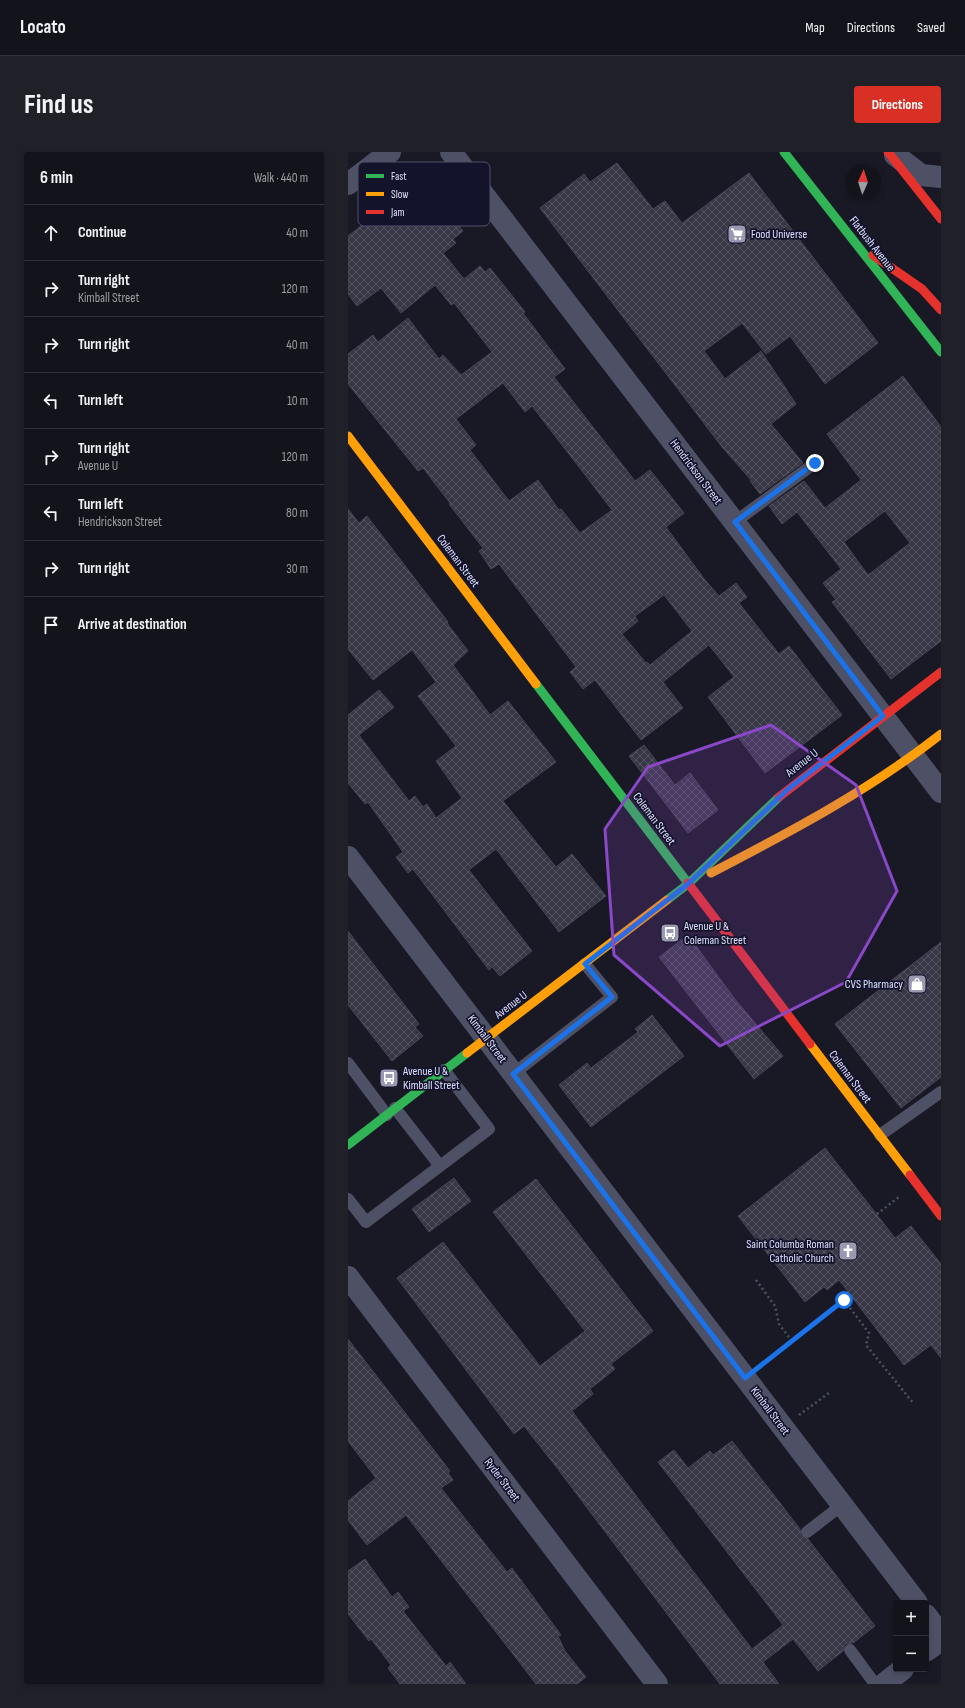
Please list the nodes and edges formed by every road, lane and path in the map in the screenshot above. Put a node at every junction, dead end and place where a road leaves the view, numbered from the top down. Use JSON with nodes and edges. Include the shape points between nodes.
{"nodes":[{"id":1,"x":390,"y":152,"type":"edge"},
{"id":2,"x":451,"y":152,"type":"edge"},
{"id":3,"x":784,"y":152,"type":"edge"},
{"id":4,"x":890,"y":152,"type":"edge"},
{"id":5,"x":377,"y":162,"type":"edge"},
{"id":6,"x":459,"y":162,"type":"edge"},
{"id":7,"x":358,"y":176,"type":"edge"},
{"id":8,"x":941,"y":177,"type":"edge"},
{"id":9,"x":348,"y":184,"type":"edge"},
{"id":10,"x":490,"y":203,"type":"edge"},
{"id":11,"x":941,"y":219,"type":"edge"},
{"id":12,"x":857,"y":245,"type":"junction"},
{"id":13,"x":941,"y":310,"type":"edge"},
{"id":14,"x":941,"y":352,"type":"edge"},
{"id":15,"x":348,"y":436,"type":"edge"},
{"id":16,"x":815,"y":463,"type":"dead end"},
{"id":17,"x":735,"y":522,"type":"junction"},
{"id":18,"x":941,"y":672,"type":"edge"},
{"id":19,"x":883,"y":716,"type":"junction"},
{"id":20,"x":941,"y":734,"type":"edge"},
{"id":21,"x":913,"y":756,"type":"junction"},
{"id":22,"x":941,"y":792,"type":"edge"},
{"id":23,"x":348,"y":857,"type":"edge"},
{"id":24,"x":688,"y":884,"type":"junction"},
{"id":25,"x":585,"y":964,"type":"junction"},
{"id":26,"x":486,"y":1039,"type":"junction"},
{"id":27,"x":348,"y":1063,"type":"edge"},
{"id":28,"x":444,"y":1070,"type":"junction"},
{"id":29,"x":513,"y":1074,"type":"junction"},
{"id":30,"x":941,"y":1092,"type":"edge"},
{"id":31,"x":391,"y":1111,"type":"junction"},
{"id":32,"x":880,"y":1135,"type":"junction"},
{"id":33,"x":348,"y":1145,"type":"edge"},
{"id":34,"x":440,"y":1166,"type":"junction"},
{"id":35,"x":916,"y":1183,"type":"junction"},
{"id":36,"x":348,"y":1199,"type":"edge"},
{"id":37,"x":936,"y":1204,"type":"edge"},
{"id":38,"x":877,"y":1214,"type":"dead end"},
{"id":39,"x":941,"y":1216,"type":"edge"},
{"id":40,"x":348,"y":1277,"type":"edge"},
{"id":41,"x":756,"y":1280,"type":"dead end"},
{"id":42,"x":850,"y":1295,"type":"dead end"},
{"id":43,"x":844,"y":1300,"type":"junction"},
{"id":44,"x":792,"y":1340,"type":"junction"},
{"id":45,"x":745,"y":1378,"type":"junction"},
{"id":46,"x":829,"y":1393,"type":"dead end"},
{"id":47,"x":914,"y":1404,"type":"dead end"},
{"id":48,"x":782,"y":1427,"type":"junction"},
{"id":49,"x":842,"y":1505,"type":"junction"},
{"id":50,"x":807,"y":1532,"type":"dead end"},
{"id":51,"x":915,"y":1600,"type":"edge"},
{"id":52,"x":929,"y":1619,"type":"edge"},
{"id":53,"x":941,"y":1635,"type":"edge"},
{"id":54,"x":941,"y":1640,"type":"edge"},
{"id":55,"x":929,"y":1649,"type":"edge"},
{"id":56,"x":850,"y":1650,"type":"dead end"},
{"id":57,"x":899,"y":1672,"type":"edge"},
{"id":58,"x":657,"y":1684,"type":"edge"},
{"id":59,"x":875,"y":1684,"type":"edge"},
{"id":60,"x":884,"y":1684,"type":"edge"}],
"edges":[{"from":1,"to":5,"type":"street"},
{"from":2,"to":6,"type":"street","name":"Hendrickson Street"},
{"from":3,"to":12,"type":"main road","name":"Flatbush Avenue"},
{"from":4,"to":8,"type":"street","via":[[921,175]]},
{"from":4,"to":11,"type":"main road"},
{"from":7,"to":9,"type":"street"},
{"from":10,"to":17,"type":"street","name":"Hendrickson Street"},
{"from":12,"to":13,"type":"main road","via":[[922,288]]},
{"from":12,"to":14,"type":"main road","name":"Flatbush Avenue"},
{"from":15,"to":24,"type":"main road","name":"Coleman Street"},
{"from":16,"to":17,"type":"lane"},
{"from":17,"to":19,"type":"street","name":"Hendrickson Street"},
{"from":18,"to":19,"type":"main road","name":"Avenue U"},
{"from":19,"to":21,"type":"street","name":"Hendrickson Street"},
{"from":19,"to":24,"type":"main road","name":"Avenue U","via":[[787,790]]},
{"from":20,"to":21,"type":"main road","name":"Avenue U"},
{"from":21,"to":22,"type":"street","name":"Hendrickson Street"},
{"from":21,"to":24,"type":"main road","name":"Avenue U","via":[[802,826]]},
{"from":23,"to":26,"type":"street","name":"Kimball Street"},
{"from":24,"to":25,"type":"main road","name":"Avenue U"},
{"from":24,"to":32,"type":"main road","name":"Coleman Street"},
{"from":25,"to":26,"type":"main road","name":"Avenue U"},
{"from":25,"to":29,"type":"lane","via":[[612,997]]},
{"from":26,"to":28,"type":"main road","name":"Avenue U"},
{"from":26,"to":29,"type":"street","name":"Kimball Street"},
{"from":27,"to":31,"type":"lane"},
{"from":28,"to":31,"type":"main road","name":"Avenue U"},
{"from":28,"to":34,"type":"lane","via":[[489,1129]]},
{"from":29,"to":45,"type":"street","name":"Kimball Street"},
{"from":30,"to":32,"type":"lane"},
{"from":31,"to":33,"type":"main road","name":"Avenue U"},
{"from":31,"to":34,"type":"lane"},
{"from":32,"to":35,"type":"main road","name":"Coleman Street"},
{"from":34,"to":36,"type":"lane","via":[[366,1222]]},
{"from":35,"to":37,"type":"main road","name":"Coleman Street"},
{"from":35,"to":38,"type":"path"},
{"from":37,"to":39,"type":"main road","name":"Coleman Street"},
{"from":40,"to":58,"type":"street","name":"Ryder Street"},
{"from":41,"to":44,"type":"path","via":[[775,1306],[779,1324]]},
{"from":42,"to":43,"type":"path"},
{"from":43,"to":44,"type":"path"},
{"from":43,"to":47,"type":"path","via":[[869,1333],[866,1346]]},
{"from":44,"to":45,"type":"path"},
{"from":45,"to":48,"type":"street","name":"Kimball Street"},
{"from":46,"to":48,"type":"path"},
{"from":48,"to":49,"type":"street","name":"Kimball Street"},
{"from":49,"to":50,"type":"lane"},
{"from":49,"to":51,"type":"street","name":"Kimball Street"},
{"from":52,"to":53,"type":"street"},
{"from":54,"to":55,"type":"street"},
{"from":56,"to":59,"type":"lane"},
{"from":57,"to":60,"type":"street"}]}
